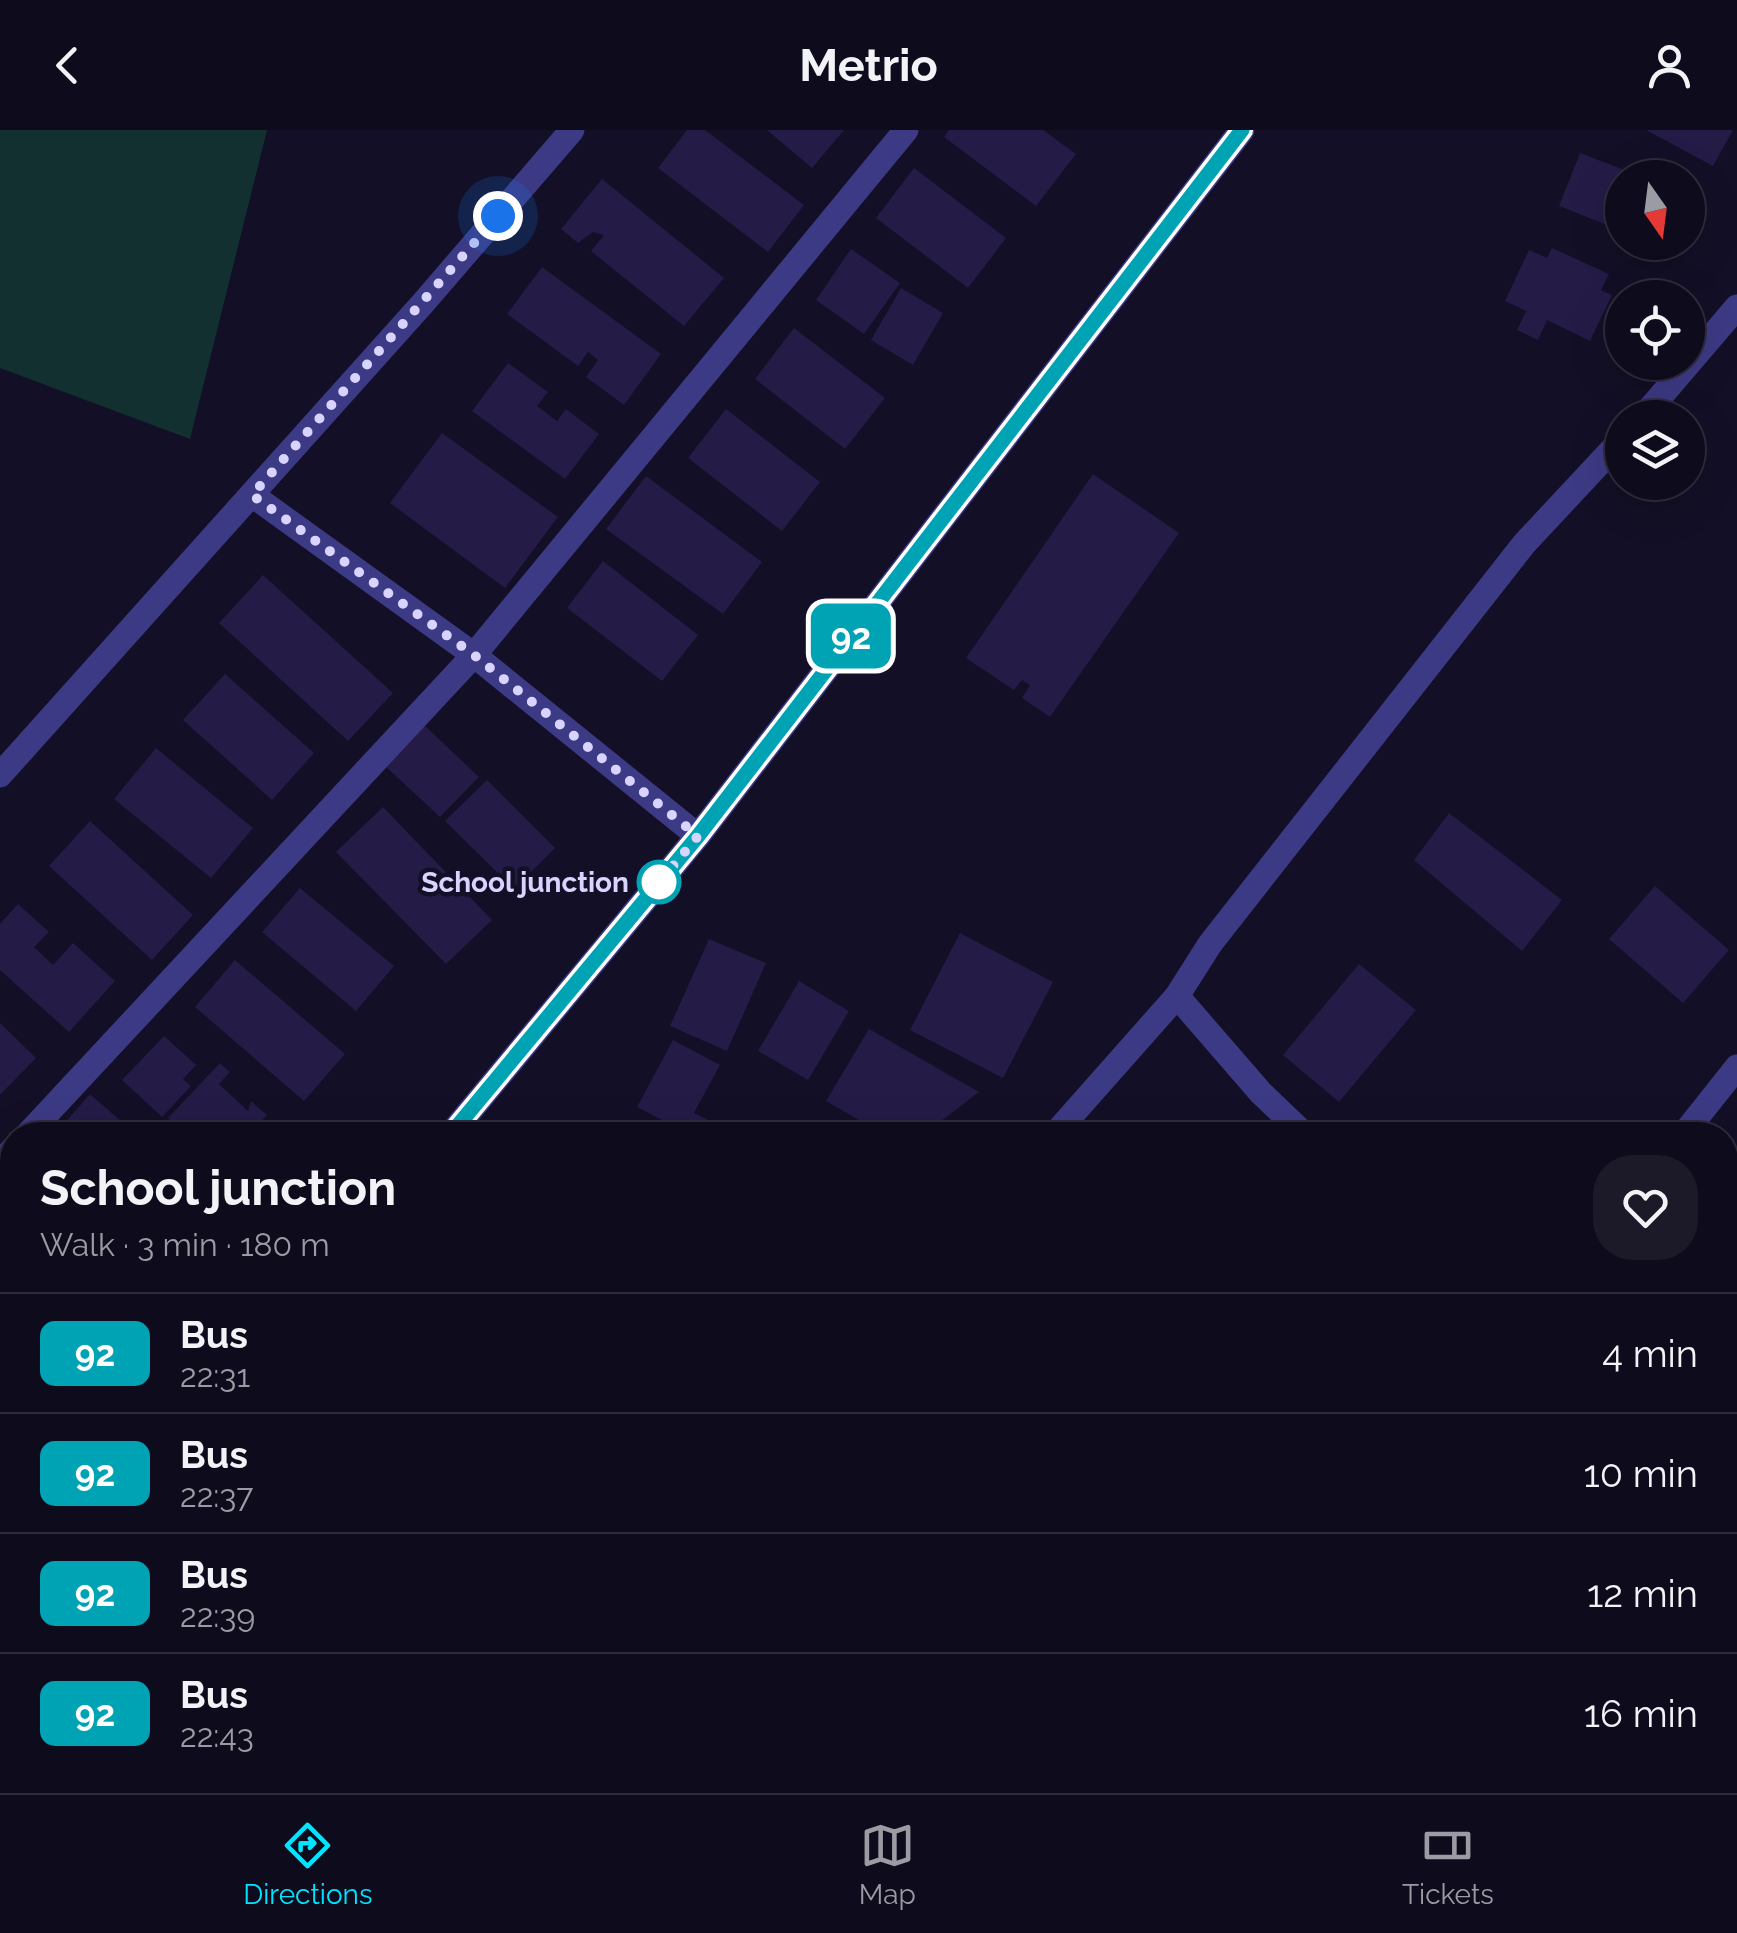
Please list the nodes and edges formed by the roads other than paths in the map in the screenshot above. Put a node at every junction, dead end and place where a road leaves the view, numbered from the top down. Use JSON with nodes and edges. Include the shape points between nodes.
{"nodes":[{"id":1,"x":572,"y":130,"type":"edge"},
{"id":2,"x":906,"y":130,"type":"edge"},
{"id":3,"x":1242,"y":130,"type":"edge"},
{"id":4,"x":1737,"y":307,"type":"edge"},
{"id":5,"x":1657,"y":400,"type":"edge"},
{"id":6,"x":1605,"y":457,"type":"edge"},
{"id":7,"x":252,"y":495,"type":"junction"},
{"id":8,"x":474,"y":655,"type":"junction"},
{"id":9,"x":0,"y":774,"type":"edge"},
{"id":10,"x":698,"y":836,"type":"junction"},
{"id":11,"x":1177,"y":996,"type":"junction"},
{"id":12,"x":1737,"y":1067,"type":"edge"},
{"id":13,"x":39,"y":1122,"type":"edge"},
{"id":14,"x":461,"y":1122,"type":"edge"},
{"id":15,"x":1066,"y":1122,"type":"edge"},
{"id":16,"x":1291,"y":1122,"type":"edge"},
{"id":17,"x":1693,"y":1122,"type":"edge"}],
"edges":[{"from":1,"to":7,"type":"street"},
{"from":2,"to":8,"type":"street"},
{"from":3,"to":10,"type":"street"},
{"from":4,"to":5,"type":"street"},
{"from":6,"to":11,"type":"street","via":[[1524,544],[1210,944]]},
{"from":7,"to":8,"type":"street"},
{"from":7,"to":9,"type":"street"},
{"from":8,"to":10,"type":"street"},
{"from":8,"to":13,"type":"street"},
{"from":10,"to":14,"type":"street"},
{"from":11,"to":15,"type":"street"},
{"from":11,"to":16,"type":"street"},
{"from":12,"to":17,"type":"street"}]}
